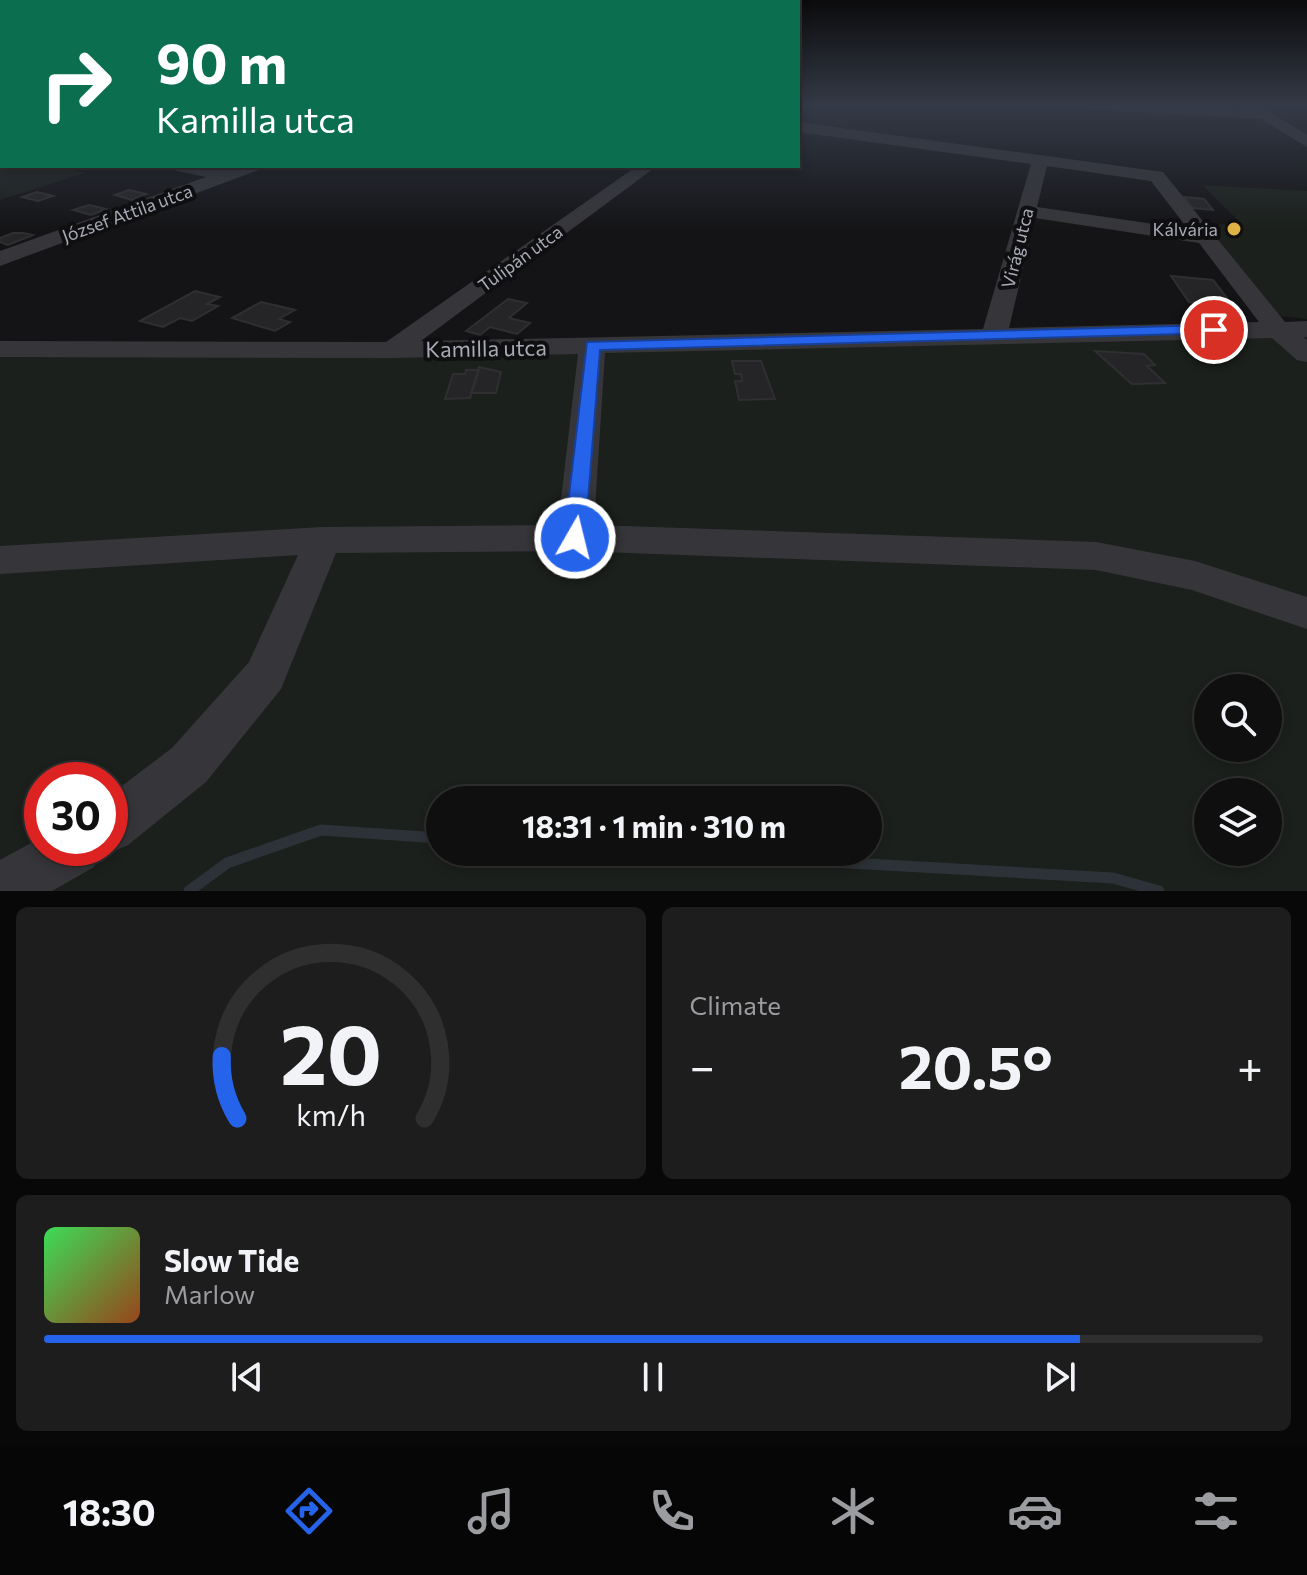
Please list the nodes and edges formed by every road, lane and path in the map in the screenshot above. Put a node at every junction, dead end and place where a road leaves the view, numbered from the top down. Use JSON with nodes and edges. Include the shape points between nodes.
{"nodes":[{"id":1,"x":942,"y":147,"type":"edge"},
{"id":2,"x":1040,"y":160,"type":"junction"},
{"id":3,"x":188,"y":168,"type":"edge"},
{"id":4,"x":248,"y":168,"type":"edge"},
{"id":5,"x":645,"y":168,"type":"edge"},
{"id":6,"x":226,"y":176,"type":"junction"},
{"id":7,"x":1026,"y":211,"type":"junction"},
{"id":8,"x":1206,"y":238,"type":"junction"},
{"id":9,"x":0,"y":259,"type":"edge"},
{"id":10,"x":1277,"y":328,"type":"junction"},
{"id":11,"x":1307,"y":329,"type":"edge"},
{"id":12,"x":994,"y":337,"type":"junction"},
{"id":13,"x":592,"y":346,"type":"junction"},
{"id":14,"x":0,"y":349,"type":"edge"},
{"id":15,"x":392,"y":350,"type":"junction"},
{"id":16,"x":1307,"y":354,"type":"edge"},
{"id":17,"x":575,"y":538,"type":"junction"},
{"id":18,"x":323,"y":540,"type":"junction"},
{"id":19,"x":0,"y":560,"type":"edge"},
{"id":20,"x":1307,"y":613,"type":"edge"},
{"id":21,"x":128,"y":813,"type":"edge"},
{"id":22,"x":43,"y":866,"type":"edge"},
{"id":23,"x":0,"y":890,"type":"edge"}],
"edges":[{"from":1,"to":2,"type":"street"},
{"from":2,"to":7,"type":"street","name":"Virág utca"},
{"from":2,"to":8,"type":"street","via":[[1157,176]]},
{"from":3,"to":6,"type":"street"},
{"from":4,"to":6,"type":"street","name":"József Attila utca"},
{"from":5,"to":15,"type":"street","name":"Tulipán utca"},
{"from":6,"to":9,"type":"street","name":"József Attila utca"},
{"from":7,"to":8,"type":"street"},
{"from":7,"to":12,"type":"street","name":"Virág utca"},
{"from":8,"to":10,"type":"street"},
{"from":10,"to":11,"type":"street","name":"Kamilla utca"},
{"from":10,"to":12,"type":"street","name":"Kamilla utca"},
{"from":10,"to":16,"type":"street"},
{"from":12,"to":13,"type":"street","name":"Kamilla utca"},
{"from":13,"to":15,"type":"street","name":"Kamilla utca"},
{"from":13,"to":17,"type":"street"},
{"from":14,"to":15,"type":"street","name":"Kamilla utca"},
{"from":17,"to":18,"type":"street"},
{"from":17,"to":20,"type":"street","via":[[1096,556],[1195,576]]},
{"from":18,"to":19,"type":"street"},
{"from":18,"to":21,"type":"street","via":[[265,675],[189,765]]},
{"from":22,"to":23,"type":"street"}]}
